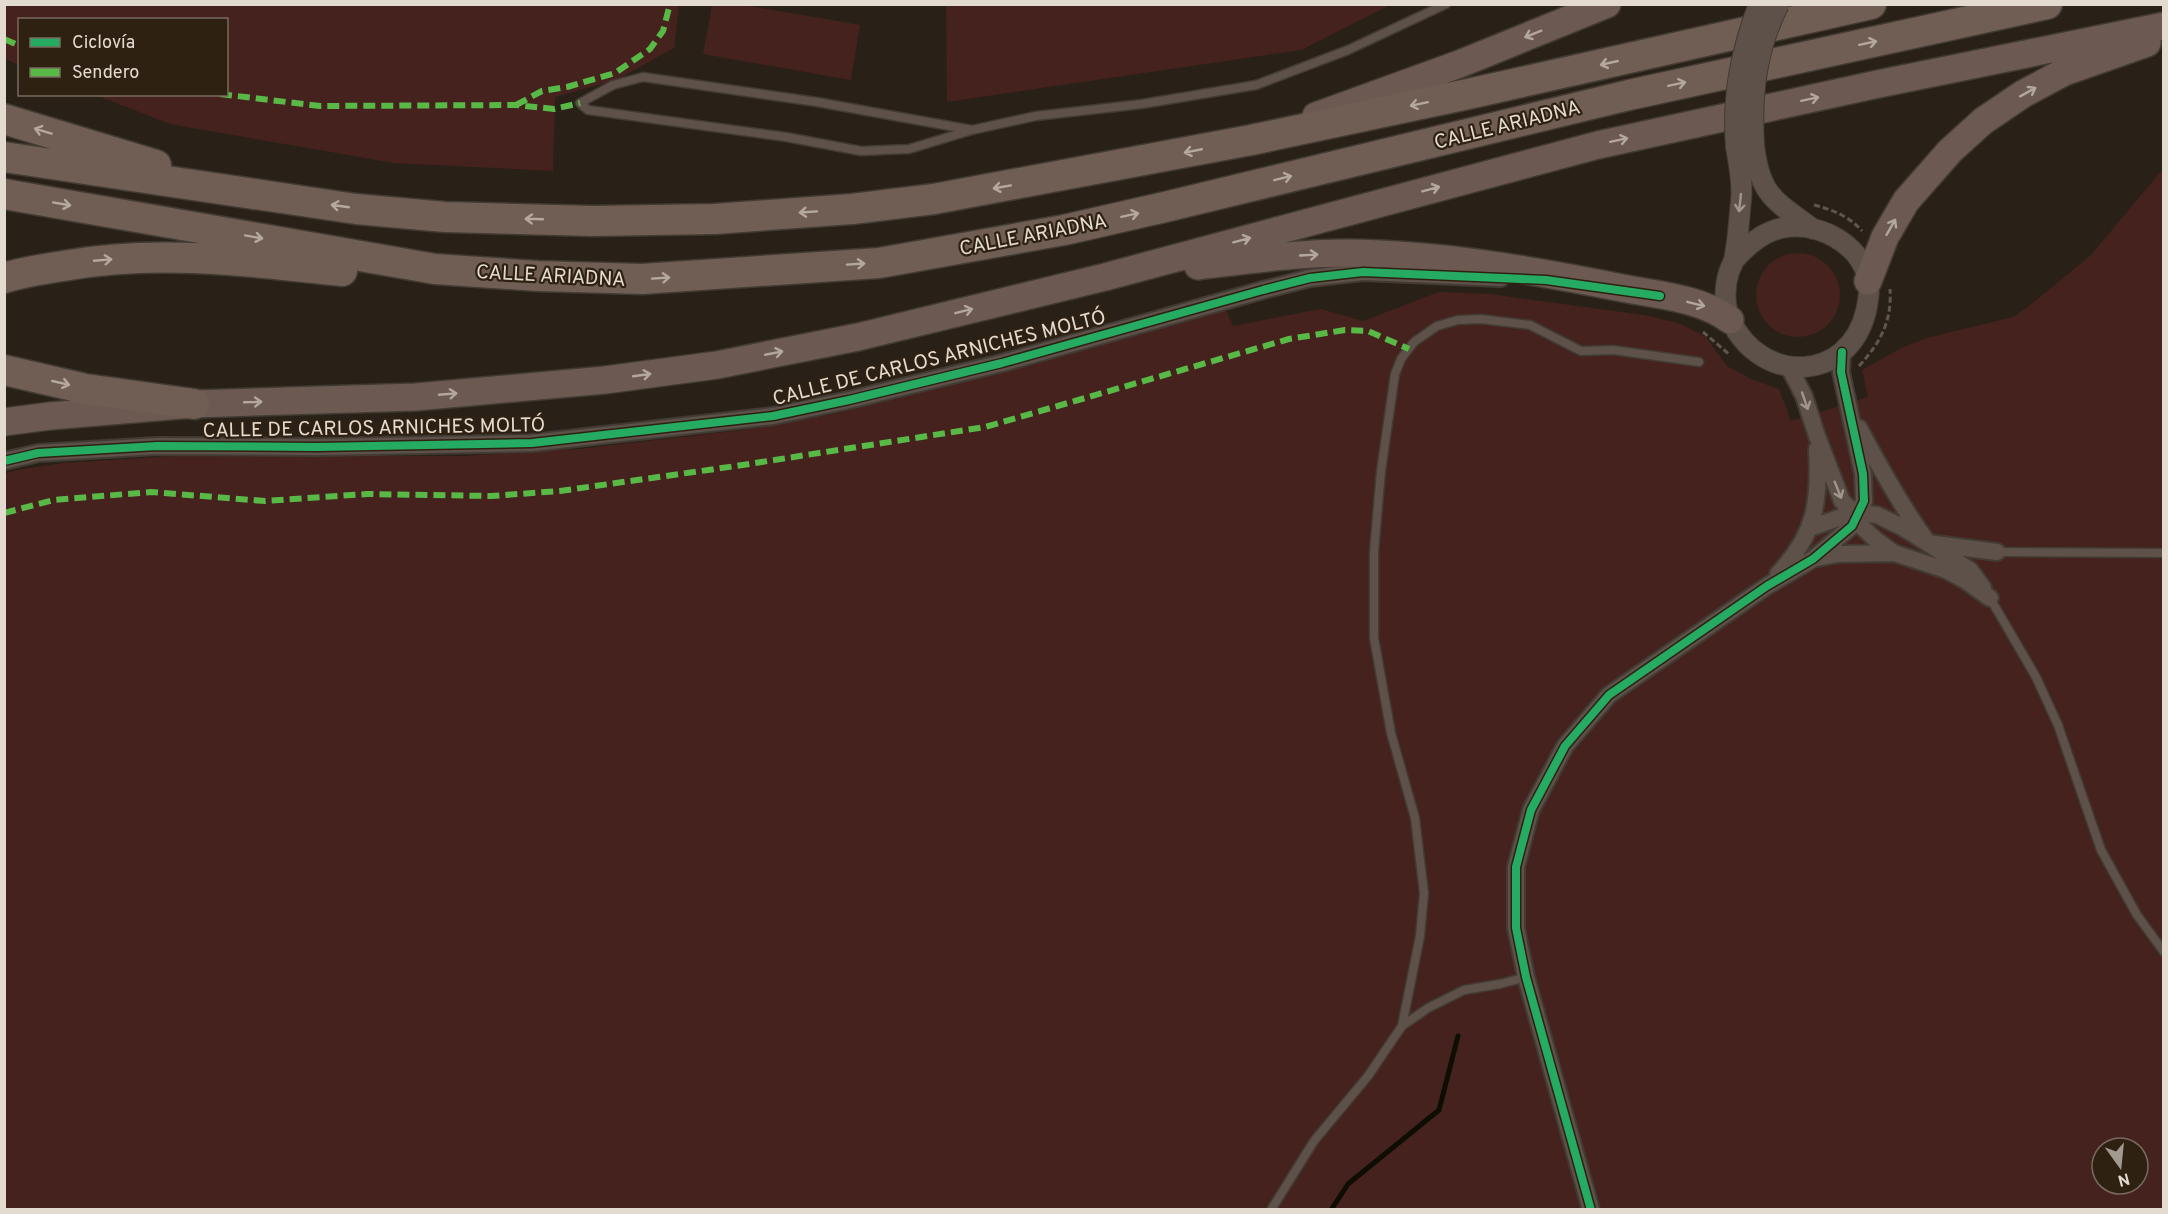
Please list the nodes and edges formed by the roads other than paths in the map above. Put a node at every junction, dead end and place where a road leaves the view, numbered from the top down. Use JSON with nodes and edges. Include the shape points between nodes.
{"nodes":[{"id":1,"x":1446,"y":4,"type":"edge"},
{"id":2,"x":1607,"y":4,"type":"edge"},
{"id":3,"x":1759,"y":4,"type":"edge"},
{"id":4,"x":1779,"y":4,"type":"edge"},
{"id":5,"x":1871,"y":4,"type":"edge"},
{"id":6,"x":2047,"y":4,"type":"edge"},
{"id":7,"x":2163,"y":26,"type":"edge"},
{"id":8,"x":2163,"y":37,"type":"edge"},
{"id":9,"x":4,"y":119,"type":"edge"},
{"id":10,"x":972,"y":130,"type":"junction"},
{"id":11,"x":1251,"y":140,"type":"junction"},
{"id":12,"x":1745,"y":146,"type":"junction"},
{"id":13,"x":4,"y":158,"type":"edge"},
{"id":14,"x":4,"y":194,"type":"edge"},
{"id":15,"x":260,"y":196,"type":"junction"},
{"id":16,"x":1813,"y":229,"type":"junction"},
{"id":17,"x":1734,"y":260,"type":"junction"},
{"id":18,"x":435,"y":269,"type":"junction"},
{"id":19,"x":1105,"y":277,"type":"junction"},
{"id":20,"x":4,"y":279,"type":"edge"},
{"id":21,"x":1869,"y":281,"type":"junction"},
{"id":22,"x":1660,"y":296,"type":"junction"},
{"id":23,"x":1730,"y":320,"type":"junction"},
{"id":24,"x":1842,"y":352,"type":"junction"},
{"id":25,"x":1699,"y":362,"type":"dead end"},
{"id":26,"x":1789,"y":367,"type":"junction"},
{"id":27,"x":4,"y":370,"type":"edge"},
{"id":28,"x":194,"y":404,"type":"junction"},
{"id":29,"x":1850,"y":408,"type":"junction"},
{"id":30,"x":4,"y":422,"type":"edge"},
{"id":31,"x":1817,"y":436,"type":"junction"},
{"id":32,"x":4,"y":460,"type":"edge"},
{"id":33,"x":1858,"y":517,"type":"junction"},
{"id":34,"x":1810,"y":528,"type":"junction"},
{"id":35,"x":1928,"y":543,"type":"junction"},
{"id":36,"x":1997,"y":552,"type":"junction"},
{"id":37,"x":1894,"y":553,"type":"junction"},
{"id":38,"x":2163,"y":553,"type":"edge"},
{"id":39,"x":1813,"y":559,"type":"junction"},
{"id":40,"x":1971,"y":570,"type":"junction"},
{"id":41,"x":1767,"y":586,"type":"junction"},
{"id":42,"x":1990,"y":598,"type":"junction"},
{"id":43,"x":2163,"y":952,"type":"edge"},
{"id":44,"x":1526,"y":977,"type":"junction"},
{"id":45,"x":1402,"y":1026,"type":"junction"},
{"id":46,"x":1271,"y":1209,"type":"edge"},
{"id":47,"x":1591,"y":1209,"type":"edge"}],
"edges":[{"from":1,"to":10,"type":"lane","via":[[1348,50],[1256,85],[1036,116]]},
{"from":2,"to":11,"type":"highway","one_way":true,"via":[[1462,63]]},
{"from":3,"to":12,"type":"street","bridge":true,"via":[[1736,84],[1735,119]]},
{"from":4,"to":12,"type":"street","bridge":true,"via":[[1757,63]]},
{"from":5,"to":11,"type":"highway","name":"CALLE ARIADNA","one_way":true},
{"from":18,"to":6,"type":"highway","name":"CALLE ARIADNA","one_way":true,"via":[[642,279],[879,262],[1075,227],[1629,94]]},
{"from":19,"to":7,"type":"highway","one_way":true,"via":[[1598,145]]},
{"from":21,"to":8,"type":"highway","one_way":true,"via":[[1885,237],[1906,201],[1983,121],[2064,72]]},
{"from":15,"to":9,"type":"highway","one_way":true},
{"from":10,"to":10,"type":"lane","via":[[643,77],[613,85],[579,103],[588,110],[861,151],[909,149]]},
{"from":11,"to":15,"type":"highway","name":"CALLE ARIADNA","one_way":true,"via":[[934,199],[714,219],[593,221],[445,216]]},
{"from":12,"to":16,"type":"street","via":[[1775,201]]},
{"from":12,"to":17,"type":"street","one_way":true},
{"from":13,"to":15,"type":"highway","name":"CALLE ARIADNA"},
{"from":14,"to":18,"type":"highway","name":"CALLE ARIADNA","one_way":true},
{"from":16,"to":17,"type":"street","via":[[1780,228],[1760,237]]},
{"from":16,"to":21,"type":"street","via":[[1841,241],[1855,254]]},
{"from":17,"to":23,"type":"street","via":[[1726,285]]},
{"from":20,"to":18,"type":"highway","one_way":true,"via":[[89,261],[151,256],[368,273]]},
{"from":19,"to":22,"type":"highway","one_way":true,"via":[[1275,257],[1347,253],[1530,270]]},
{"from":28,"to":19,"type":"highway","one_way":true,"via":[[416,397],[694,368],[858,337]]},
{"from":21,"to":24,"type":"street","via":[[1863,323]]},
{"from":22,"to":23,"type":"highway","one_way":true,"via":[[1704,306]]},
{"from":22,"to":32,"type":"street","name":"CALLE DE CARLOS ARNICHES MOLTÓ","via":[[1546,280],[1363,272],[1310,278],[1002,363],[773,416],[532,442],[157,446],[38,453]]},
{"from":23,"to":26,"type":"street","via":[[1758,355]]},
{"from":24,"to":26,"type":"street","via":[[1826,362]]},
{"from":24,"to":29,"type":"street","via":[[1841,372]]},
{"from":25,"to":45,"type":"lane","via":[[1613,350],[1581,351],[1530,325],[1481,319],[1458,320],[1437,327],[1414,342],[1401,359],[1395,374],[1381,471],[1374,552],[1374,638],[1391,732],[1415,818],[1424,893],[1420,936]]},
{"from":26,"to":31,"type":"street","one_way":true},
{"from":27,"to":28,"type":"highway","one_way":true,"via":[[86,389]]},
{"from":28,"to":30,"type":"highway"},
{"from":29,"to":33,"type":"street","via":[[1863,474],[1864,501]]},
{"from":29,"to":35,"type":"street","via":[[1885,479]]},
{"from":31,"to":33,"type":"street","one_way":true,"via":[[1842,501]]},
{"from":31,"to":34,"type":"street","via":[[1819,491]]},
{"from":33,"to":34,"type":"street","via":[[1844,516]]},
{"from":33,"to":35,"type":"street","via":[[1877,515]]},
{"from":33,"to":37,"type":"street","via":[[1862,527]]},
{"from":33,"to":39,"type":"street"},
{"from":34,"to":41,"type":"street","via":[[1797,553]]},
{"from":35,"to":36,"type":"street"},
{"from":35,"to":40,"type":"street"},
{"from":36,"to":38,"type":"lane"},
{"from":36,"to":40,"type":"street","via":[[1978,558]]},
{"from":37,"to":39,"type":"street","via":[[1838,554]]},
{"from":37,"to":42,"type":"street","via":[[1946,570]]},
{"from":39,"to":41,"type":"street"},
{"from":40,"to":42,"type":"street"},
{"from":41,"to":44,"type":"street","via":[[1609,696],[1565,746],[1532,810],[1516,867],[1516,928]]},
{"from":42,"to":43,"type":"lane","via":[[2036,676],[2058,725],[2102,850],[2137,915]]},
{"from":44,"to":45,"type":"lane","via":[[1464,990]]},
{"from":44,"to":47,"type":"street"},
{"from":45,"to":46,"type":"lane","via":[[1368,1076],[1314,1141]]}]}
